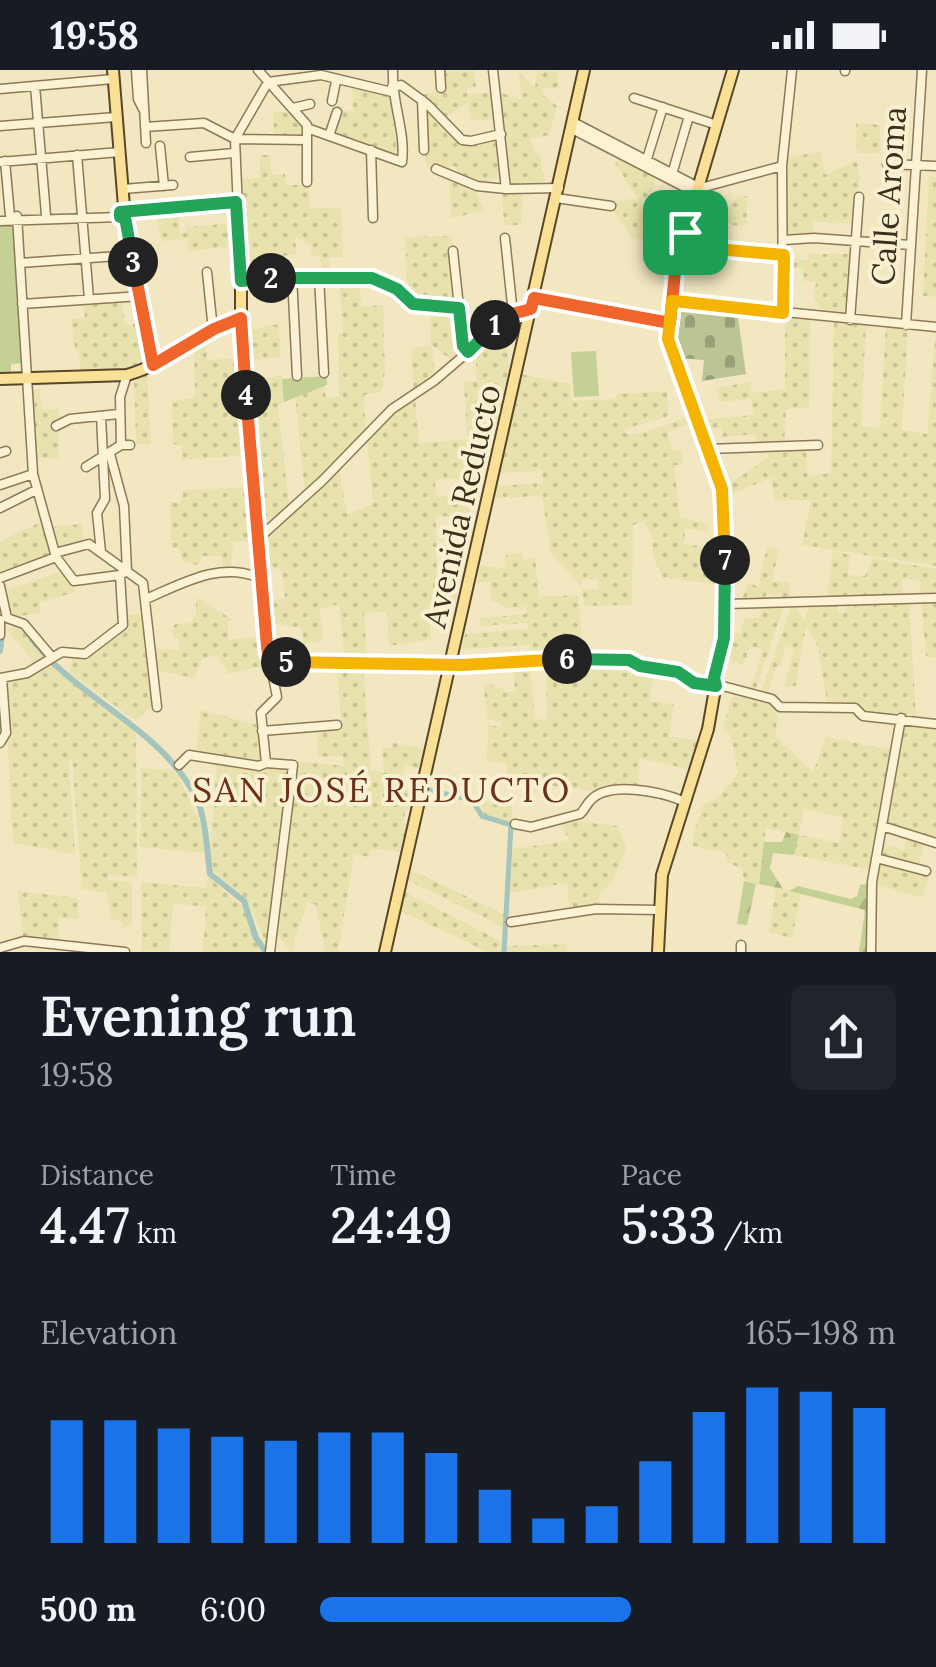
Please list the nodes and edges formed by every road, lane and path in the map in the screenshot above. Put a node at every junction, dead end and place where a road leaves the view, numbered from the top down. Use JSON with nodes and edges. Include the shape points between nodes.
{"nodes":[{"id":1,"x":139,"y":70,"type":"edge"},
{"id":2,"x":258,"y":70,"type":"edge"},
{"id":3,"x":394,"y":70,"type":"edge"},
{"id":4,"x":440,"y":70,"type":"edge"},
{"id":5,"x":494,"y":70,"type":"edge"},
{"id":6,"x":584,"y":70,"type":"edge"},
{"id":7,"x":733,"y":70,"type":"edge"},
{"id":8,"x":792,"y":70,"type":"edge"},
{"id":9,"x":922,"y":70,"type":"edge"},
{"id":10,"x":305,"y":73,"type":"edge"},
{"id":11,"x":111,"y":75,"type":"edge"},
{"id":12,"x":336,"y":80,"type":"junction"},
{"id":13,"x":268,"y":82,"type":"junction"},
{"id":14,"x":35,"y":86,"type":"junction"},
{"id":15,"x":395,"y":88,"type":"junction"},
{"id":16,"x":441,"y":88,"type":"dead end"},
{"id":17,"x":0,"y":89,"type":"edge"},
{"id":18,"x":634,"y":98,"type":"dead end"},
{"id":19,"x":422,"y":100,"type":"junction"},
{"id":20,"x":332,"y":102,"type":"dead end"},
{"id":21,"x":242,"y":103,"type":"dead end"},
{"id":22,"x":254,"y":103,"type":"junction"},
{"id":23,"x":310,"y":104,"type":"dead end"},
{"id":24,"x":663,"y":107,"type":"junction"},
{"id":25,"x":294,"y":108,"type":"junction"},
{"id":26,"x":337,"y":112,"type":"dead end"},
{"id":27,"x":689,"y":116,"type":"junction"},
{"id":28,"x":114,"y":117,"type":"junction"},
{"id":29,"x":38,"y":123,"type":"junction"},
{"id":30,"x":573,"y":125,"type":"junction"},
{"id":31,"x":717,"y":125,"type":"junction"},
{"id":32,"x":0,"y":126,"type":"edge"},
{"id":33,"x":145,"y":127,"type":"junction"},
{"id":34,"x":307,"y":128,"type":"junction"},
{"id":35,"x":500,"y":134,"type":"junction"},
{"id":36,"x":330,"y":136,"type":"junction"},
{"id":37,"x":235,"y":139,"type":"junction"},
{"id":38,"x":305,"y":140,"type":"junction"},
{"id":39,"x":146,"y":143,"type":"dead end"},
{"id":40,"x":160,"y":146,"type":"dead end"},
{"id":41,"x":371,"y":150,"type":"junction"},
{"id":42,"x":424,"y":150,"type":"dead end"},
{"id":43,"x":118,"y":152,"type":"junction"},
{"id":44,"x":234,"y":153,"type":"junction"},
{"id":45,"x":77,"y":156,"type":"junction"},
{"id":46,"x":190,"y":157,"type":"dead end"},
{"id":47,"x":41,"y":158,"type":"junction"},
{"id":48,"x":3,"y":162,"type":"edge"},
{"id":49,"x":646,"y":164,"type":"junction"},
{"id":50,"x":888,"y":164,"type":"dead end"},
{"id":51,"x":916,"y":164,"type":"junction"},
{"id":52,"x":782,"y":166,"type":"junction"},
{"id":53,"x":936,"y":166,"type":"edge"},
{"id":54,"x":436,"y":170,"type":"dead end"},
{"id":55,"x":672,"y":174,"type":"junction"},
{"id":56,"x":307,"y":182,"type":"dead end"},
{"id":57,"x":123,"y":189,"type":"junction"},
{"id":58,"x":506,"y":189,"type":"junction"},
{"id":59,"x":697,"y":190,"type":"junction"},
{"id":60,"x":558,"y":193,"type":"junction"},
{"id":61,"x":859,"y":197,"type":"dead end"},
{"id":62,"x":236,"y":202,"type":"junction"},
{"id":63,"x":611,"y":206,"type":"dead end"},
{"id":64,"x":650,"y":206,"type":"dead end"},
{"id":65,"x":46,"y":215,"type":"junction"},
{"id":66,"x":122,"y":215,"type":"junction"},
{"id":67,"x":82,"y":217,"type":"junction"},
{"id":68,"x":9,"y":218,"type":"edge"},
{"id":69,"x":373,"y":218,"type":"dead end"},
{"id":70,"x":685,"y":232,"type":"junction"},
{"id":71,"x":505,"y":238,"type":"dead end"},
{"id":72,"x":784,"y":240,"type":"junction"},
{"id":73,"x":857,"y":240,"type":"junction"},
{"id":74,"x":910,"y":244,"type":"junction"},
{"id":75,"x":454,"y":251,"type":"dead end"},
{"id":76,"x":132,"y":255,"type":"junction"},
{"id":77,"x":784,"y":255,"type":"junction"},
{"id":78,"x":86,"y":259,"type":"junction"},
{"id":79,"x":20,"y":264,"type":"junction"},
{"id":80,"x":207,"y":272,"type":"dead end"},
{"id":81,"x":292,"y":276,"type":"junction"},
{"id":82,"x":319,"y":276,"type":"junction"},
{"id":83,"x":241,"y":281,"type":"junction"},
{"id":84,"x":140,"y":296,"type":"junction"},
{"id":85,"x":89,"y":299,"type":"junction"},
{"id":86,"x":672,"y":301,"type":"junction"},
{"id":87,"x":22,"y":304,"type":"junction"},
{"id":88,"x":532,"y":304,"type":"junction"},
{"id":89,"x":459,"y":308,"type":"junction"},
{"id":90,"x":783,"y":313,"type":"junction"},
{"id":91,"x":512,"y":314,"type":"junction"},
{"id":92,"x":241,"y":318,"type":"junction"},
{"id":93,"x":850,"y":320,"type":"junction"},
{"id":94,"x":670,"y":323,"type":"junction"},
{"id":95,"x":906,"y":324,"type":"junction"},
{"id":96,"x":936,"y":327,"type":"edge"},
{"id":97,"x":213,"y":330,"type":"junction"},
{"id":98,"x":468,"y":352,"type":"junction"},
{"id":99,"x":153,"y":365,"type":"junction"},
{"id":100,"x":324,"y":373,"type":"dead end"},
{"id":101,"x":127,"y":374,"type":"junction"},
{"id":102,"x":297,"y":376,"type":"dead end"},
{"id":103,"x":26,"y":378,"type":"junction"},
{"id":104,"x":0,"y":379,"type":"edge"},
{"id":105,"x":119,"y":414,"type":"junction"},
{"id":106,"x":101,"y":416,"type":"junction"},
{"id":107,"x":56,"y":426,"type":"dead end"},
{"id":108,"x":818,"y":446,"type":"dead end"},
{"id":109,"x":708,"y":449,"type":"junction"},
{"id":110,"x":107,"y":455,"type":"junction"},
{"id":111,"x":86,"y":468,"type":"dead end"},
{"id":112,"x":32,"y":474,"type":"junction"},
{"id":113,"x":0,"y":486,"type":"edge"},
{"id":114,"x":36,"y":490,"type":"junction"},
{"id":115,"x":122,"y":496,"type":"junction"},
{"id":116,"x":104,"y":501,"type":"junction"},
{"id":117,"x":0,"y":508,"type":"edge"},
{"id":118,"x":259,"y":538,"type":"junction"},
{"id":119,"x":102,"y":552,"type":"junction"},
{"id":120,"x":56,"y":555,"type":"junction"},
{"id":121,"x":124,"y":573,"type":"junction"},
{"id":122,"x":262,"y":578,"type":"junction"},
{"id":123,"x":0,"y":582,"type":"edge"},
{"id":124,"x":146,"y":598,"type":"junction"},
{"id":125,"x":936,"y":598,"type":"edge"},
{"id":126,"x":725,"y":604,"type":"junction"},
{"id":127,"x":4,"y":619,"type":"edge"},
{"id":128,"x":0,"y":635,"type":"edge"},
{"id":129,"x":268,"y":654,"type":"junction"},
{"id":130,"x":51,"y":656,"type":"junction"},
{"id":131,"x":452,"y":663,"type":"junction"},
{"id":132,"x":1,"y":678,"type":"edge"},
{"id":133,"x":715,"y":684,"type":"junction"},
{"id":134,"x":157,"y":707,"type":"dead end"},
{"id":135,"x":900,"y":718,"type":"junction"},
{"id":136,"x":337,"y":724,"type":"dead end"},
{"id":137,"x":936,"y":724,"type":"edge"},
{"id":138,"x":262,"y":731,"type":"junction"},
{"id":139,"x":0,"y":744,"type":"edge"},
{"id":140,"x":266,"y":763,"type":"junction"},
{"id":141,"x":179,"y":765,"type":"dead end"},
{"id":142,"x":684,"y":801,"type":"junction"},
{"id":143,"x":515,"y":824,"type":"dead end"},
{"id":144,"x":882,"y":826,"type":"junction"},
{"id":145,"x":936,"y":843,"type":"edge"},
{"id":146,"x":876,"y":858,"type":"junction"},
{"id":147,"x":926,"y":871,"type":"dead end"},
{"id":148,"x":659,"y":910,"type":"junction"},
{"id":149,"x":511,"y":922,"type":"dead end"},
{"id":150,"x":0,"y":948,"type":"edge"},
{"id":151,"x":125,"y":952,"type":"edge"},
{"id":152,"x":270,"y":952,"type":"edge"},
{"id":153,"x":385,"y":952,"type":"edge"},
{"id":154,"x":658,"y":952,"type":"edge"},
{"id":155,"x":870,"y":952,"type":"edge"}],
"edges":[{"from":1,"to":33,"type":"street"},
{"from":2,"to":13,"type":"street"},
{"from":3,"to":15,"type":"street"},
{"from":4,"to":16,"type":"street"},
{"from":5,"to":35,"type":"street"},
{"from":6,"to":30,"type":"main road","name":"Avenida Reducto"},
{"from":7,"to":31,"type":"main road"},
{"from":8,"to":52,"type":"street"},
{"from":9,"to":51,"type":"street","name":"Calle Aroma"},
{"from":10,"to":12,"type":"street"},
{"from":10,"to":13,"type":"street"},
{"from":11,"to":14,"type":"street"},
{"from":11,"to":28,"type":"main road"},
{"from":12,"to":15,"type":"street"},
{"from":12,"to":20,"type":"street"},
{"from":13,"to":22,"type":"street"},
{"from":13,"to":25,"type":"street"},
{"from":14,"to":17,"type":"street"},
{"from":14,"to":29,"type":"street"},
{"from":15,"to":19,"type":"street"},
{"from":15,"to":41,"type":"street","via":[[402,162]]},
{"from":18,"to":24,"type":"street"},
{"from":19,"to":35,"type":"street","via":[[462,140]]},
{"from":19,"to":42,"type":"street"},
{"from":21,"to":22,"type":"street"},
{"from":22,"to":37,"type":"street"},
{"from":23,"to":25,"type":"street"},
{"from":24,"to":27,"type":"street"},
{"from":24,"to":49,"type":"street"},
{"from":25,"to":34,"type":"street"},
{"from":26,"to":36,"type":"street"},
{"from":27,"to":31,"type":"street"},
{"from":27,"to":55,"type":"street"},
{"from":28,"to":29,"type":"street"},
{"from":28,"to":43,"type":"main road"},
{"from":29,"to":32,"type":"street"},
{"from":29,"to":47,"type":"street"},
{"from":30,"to":49,"type":"street"},
{"from":30,"to":60,"type":"main road","name":"Avenida Reducto"},
{"from":31,"to":59,"type":"main road"},
{"from":33,"to":37,"type":"street","via":[[204,123]]},
{"from":33,"to":39,"type":"street"},
{"from":34,"to":36,"type":"street"},
{"from":34,"to":38,"type":"street"},
{"from":35,"to":58,"type":"street"},
{"from":36,"to":41,"type":"street"},
{"from":37,"to":38,"type":"street"},
{"from":37,"to":44,"type":"street"},
{"from":38,"to":56,"type":"street"},
{"from":40,"to":57,"type":"street","via":[[168,185]]},
{"from":41,"to":69,"type":"street"},
{"from":43,"to":45,"type":"street"},
{"from":43,"to":57,"type":"main road"},
{"from":43,"to":66,"type":"main road"},
{"from":44,"to":46,"type":"street"},
{"from":44,"to":62,"type":"street"},
{"from":45,"to":47,"type":"street"},
{"from":45,"to":67,"type":"street"},
{"from":47,"to":48,"type":"street"},
{"from":47,"to":65,"type":"street"},
{"from":48,"to":68,"type":"street"},
{"from":49,"to":55,"type":"street"},
{"from":49,"to":59,"type":"street"},
{"from":50,"to":51,"type":"street"},
{"from":51,"to":53,"type":"street"},
{"from":51,"to":74,"type":"street","name":"Calle Aroma"},
{"from":52,"to":59,"type":"street"},
{"from":52,"to":72,"type":"street"},
{"from":54,"to":58,"type":"street"},
{"from":55,"to":59,"type":"street"},
{"from":57,"to":66,"type":"main road"},
{"from":58,"to":60,"type":"street"},
{"from":59,"to":70,"type":"main road"},
{"from":60,"to":63,"type":"street"},
{"from":60,"to":88,"type":"main road","name":"Avenida Reducto"},
{"from":61,"to":73,"type":"street"},
{"from":62,"to":66,"type":"street"},
{"from":62,"to":83,"type":"street"},
{"from":64,"to":70,"type":"street"},
{"from":65,"to":67,"type":"street"},
{"from":65,"to":68,"type":"street"},
{"from":66,"to":67,"type":"street"},
{"from":66,"to":76,"type":"main road"},
{"from":67,"to":68,"type":"street"},
{"from":67,"to":78,"type":"street"},
{"from":68,"to":79,"type":"street"},
{"from":70,"to":77,"type":"street","via":[[706,248]]},
{"from":70,"to":86,"type":"main road"},
{"from":71,"to":91,"type":"street"},
{"from":72,"to":73,"type":"street"},
{"from":72,"to":77,"type":"street"},
{"from":73,"to":74,"type":"street"},
{"from":73,"to":93,"type":"street"},
{"from":74,"to":95,"type":"street","name":"Calle Aroma"},
{"from":75,"to":89,"type":"street"},
{"from":76,"to":78,"type":"street"},
{"from":76,"to":84,"type":"main road"},
{"from":77,"to":90,"type":"street"},
{"from":78,"to":79,"type":"street"},
{"from":78,"to":85,"type":"street"},
{"from":79,"to":87,"type":"street"},
{"from":80,"to":97,"type":"street"},
{"from":81,"to":82,"type":"main road"},
{"from":81,"to":83,"type":"main road"},
{"from":81,"to":102,"type":"street"},
{"from":82,"to":89,"type":"main road","via":[[372,278],[413,304]]},
{"from":82,"to":100,"type":"street"},
{"from":83,"to":92,"type":"main road"},
{"from":84,"to":85,"type":"street"},
{"from":84,"to":99,"type":"main road"},
{"from":85,"to":87,"type":"street"},
{"from":86,"to":90,"type":"street"},
{"from":86,"to":94,"type":"main road"},
{"from":87,"to":103,"type":"street"},
{"from":88,"to":91,"type":"main road"},
{"from":88,"to":94,"type":"main road"},
{"from":88,"to":131,"type":"main road","name":"Avenida Reducto"},
{"from":89,"to":98,"type":"main road"},
{"from":90,"to":93,"type":"street"},
{"from":91,"to":98,"type":"main road"},
{"from":92,"to":97,"type":"main road"},
{"from":92,"to":118,"type":"street"},
{"from":93,"to":95,"type":"street"},
{"from":94,"to":109,"type":"main road","via":[[668,339]]},
{"from":95,"to":96,"type":"street"},
{"from":97,"to":99,"type":"main road"},
{"from":98,"to":118,"type":"street","via":[[392,409]]},
{"from":99,"to":101,"type":"main road"},
{"from":101,"to":103,"type":"main road"},
{"from":101,"to":105,"type":"street"},
{"from":103,"to":104,"type":"main road"},
{"from":103,"to":112,"type":"street"},
{"from":105,"to":106,"type":"street"},
{"from":105,"to":110,"type":"street","via":[[126,445]]},
{"from":106,"to":107,"type":"street"},
{"from":106,"to":110,"type":"street"},
{"from":108,"to":109,"type":"street"},
{"from":109,"to":126,"type":"main road","via":[[722,489]]},
{"from":110,"to":111,"type":"street"},
{"from":110,"to":115,"type":"street"},
{"from":110,"to":116,"type":"street"},
{"from":112,"to":113,"type":"street"},
{"from":112,"to":114,"type":"street"},
{"from":114,"to":117,"type":"street"},
{"from":114,"to":120,"type":"street"},
{"from":115,"to":116,"type":"street"},
{"from":115,"to":121,"type":"street"},
{"from":116,"to":119,"type":"street","via":[[97,513]]},
{"from":118,"to":122,"type":"street"},
{"from":119,"to":120,"type":"street","via":[[89,544]]},
{"from":119,"to":121,"type":"street"},
{"from":120,"to":121,"type":"street","via":[[74,581]]},
{"from":120,"to":123,"type":"street"},
{"from":121,"to":124,"type":"street","via":[[143,584]]},
{"from":121,"to":130,"type":"street","via":[[123,625],[85,654]]},
{"from":122,"to":124,"type":"street","via":[[240,570],[205,574]]},
{"from":122,"to":129,"type":"street"},
{"from":123,"to":127,"type":"street"},
{"from":124,"to":134,"type":"street"},
{"from":125,"to":126,"type":"street"},
{"from":126,"to":133,"type":"main road"},
{"from":127,"to":128,"type":"street"},
{"from":127,"to":130,"type":"street","via":[[24,624]]},
{"from":129,"to":131,"type":"street","via":[[276,662]]},
{"from":129,"to":138,"type":"street","via":[[276,697],[260,712]]},
{"from":130,"to":132,"type":"street","via":[[27,673]]},
{"from":131,"to":133,"type":"street","via":[[630,656],[694,683]]},
{"from":131,"to":153,"type":"main road","name":"Avenida Reducto"},
{"from":132,"to":139,"type":"street","via":[[6,733]]},
{"from":133,"to":135,"type":"street","via":[[780,707],[855,708],[864,716]]},
{"from":133,"to":142,"type":"main road"},
{"from":135,"to":137,"type":"street"},
{"from":135,"to":144,"type":"street"},
{"from":136,"to":138,"type":"street"},
{"from":138,"to":140,"type":"street"},
{"from":140,"to":141,"type":"street","via":[[189,756]]},
{"from":140,"to":152,"type":"street","via":[[293,765]]},
{"from":142,"to":143,"type":"street","via":[[648,791],[611,791],[590,800],[580,814],[530,827]]},
{"from":142,"to":148,"type":"main road"},
{"from":144,"to":145,"type":"street"},
{"from":144,"to":146,"type":"street"},
{"from":146,"to":147,"type":"street"},
{"from":146,"to":155,"type":"street"},
{"from":148,"to":149,"type":"street","via":[[596,909]]},
{"from":148,"to":154,"type":"main road"},
{"from":150,"to":151,"type":"street","via":[[24,941]]}]}
